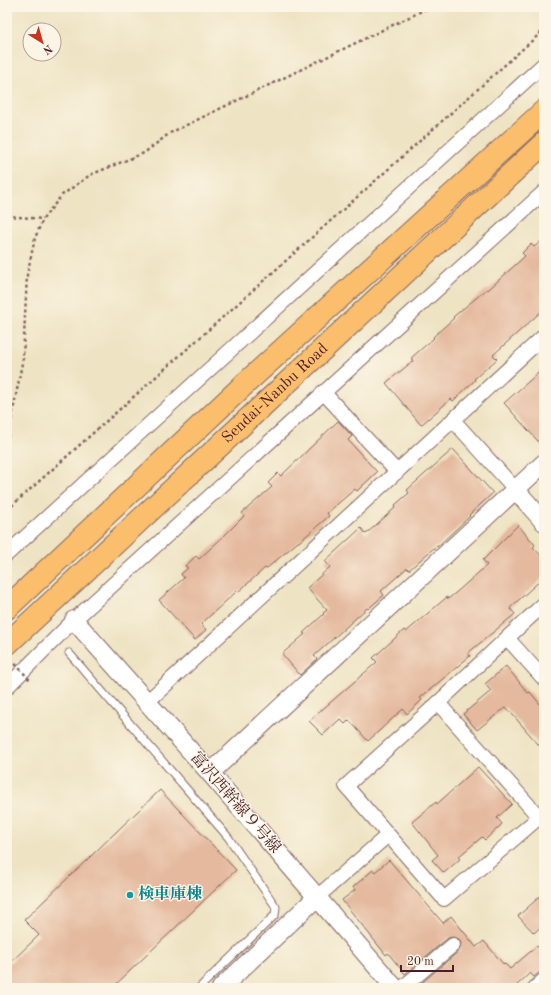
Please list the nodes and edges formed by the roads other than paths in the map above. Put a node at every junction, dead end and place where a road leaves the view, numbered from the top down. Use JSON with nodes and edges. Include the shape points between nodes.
{"nodes":[{"id":1,"x":544,"y":64,"type":"edge"},
{"id":2,"x":544,"y":111,"type":"edge"},
{"id":3,"x":544,"y":142,"type":"edge"},
{"id":4,"x":544,"y":192,"type":"edge"},
{"id":5,"x":544,"y":336,"type":"edge"},
{"id":6,"x":323,"y":392,"type":"junction"},
{"id":7,"x":453,"y":420,"type":"junction"},
{"id":8,"x":544,"y":462,"type":"edge"},
{"id":9,"x":397,"y":472,"type":"junction"},
{"id":10,"x":515,"y":489,"type":"junction"},
{"id":11,"x":544,"y":522,"type":"edge"},
{"id":12,"x":7,"y":554,"type":"edge"},
{"id":13,"x":544,"y":604,"type":"edge"},
{"id":14,"x":7,"y":608,"type":"edge"},
{"id":15,"x":74,"y":620,"type":"junction"},
{"id":16,"x":507,"y":638,"type":"junction"},
{"id":17,"x":7,"y":644,"type":"edge"},
{"id":18,"x":70,"y":653,"type":"dead end"},
{"id":19,"x":544,"y":679,"type":"edge"},
{"id":20,"x":7,"y":687,"type":"edge"},
{"id":21,"x":147,"y":702,"type":"junction"},
{"id":22,"x":438,"y":703,"type":"junction"},
{"id":23,"x":210,"y":773,"type":"junction"},
{"id":24,"x":542,"y":816,"type":"edge"},
{"id":25,"x":388,"y":835,"type":"junction"},
{"id":26,"x":318,"y":897,"type":"junction"},
{"id":27,"x":453,"y":945,"type":"dead end"},
{"id":28,"x":544,"y":980,"type":"edge"},
{"id":29,"x":199,"y":988,"type":"edge"},
{"id":30,"x":221,"y":988,"type":"edge"},
{"id":31,"x":395,"y":988,"type":"edge"},
{"id":32,"x":402,"y":988,"type":"edge"},
{"id":33,"x":535,"y":988,"type":"edge"}],
"edges":[{"from":1,"to":12,"type":"street"},
{"from":2,"to":14,"type":"highway","name":"Sendai-Nanbu Road","via":[[253,376]]},
{"from":3,"to":17,"type":"highway","name":"Sendai-Nanbu Road"},
{"from":4,"to":6,"type":"street"},
{"from":5,"to":7,"type":"street"},
{"from":6,"to":9,"type":"street"},
{"from":6,"to":15,"type":"street"},
{"from":7,"to":9,"type":"street"},
{"from":7,"to":10,"type":"street"},
{"from":8,"to":10,"type":"street"},
{"from":9,"to":21,"type":"street"},
{"from":10,"to":11,"type":"street"},
{"from":10,"to":23,"type":"street"},
{"from":13,"to":16,"type":"street"},
{"from":15,"to":20,"type":"street"},
{"from":15,"to":21,"type":"street","name":"富沢西幹線９号線"},
{"from":16,"to":19,"type":"street"},
{"from":16,"to":22,"type":"street"},
{"from":18,"to":29,"type":"lane","via":[[228,837],[276,907],[275,915]]},
{"from":21,"to":23,"type":"street","name":"富沢西幹線９号線"},
{"from":22,"to":24,"type":"street"},
{"from":22,"to":25,"type":"street","via":[[346,786]]},
{"from":23,"to":26,"type":"street","name":"富沢西幹線９号線"},
{"from":24,"to":25,"type":"street","via":[[444,898]]},
{"from":25,"to":26,"type":"street"},
{"from":26,"to":30,"type":"street"},
{"from":26,"to":31,"type":"street","name":"富沢西幹線９号線"},
{"from":27,"to":32,"type":"street"},
{"from":28,"to":33,"type":"street"}]}
